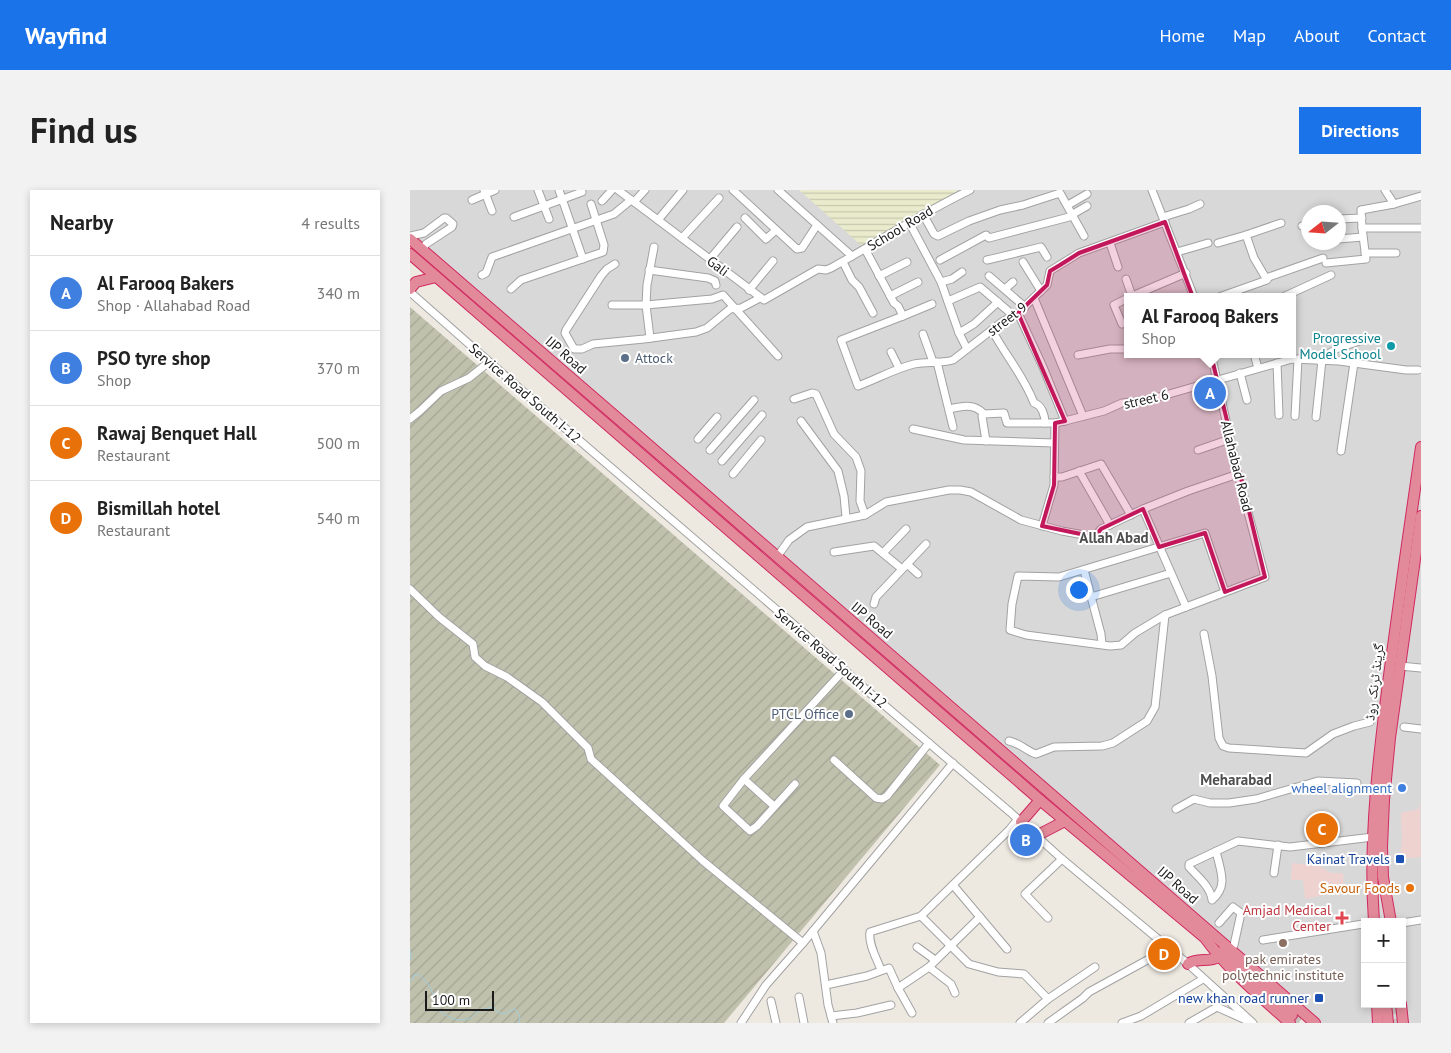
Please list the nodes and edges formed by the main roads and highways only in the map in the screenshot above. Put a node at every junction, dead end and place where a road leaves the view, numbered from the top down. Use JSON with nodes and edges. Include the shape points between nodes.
{"nodes":[{"id":1,"x":410,"y":238,"type":"edge"},
{"id":2,"x":410,"y":254,"type":"edge"},
{"id":3,"x":436,"y":276,"type":"junction"},
{"id":4,"x":410,"y":290,"type":"edge"},
{"id":5,"x":1421,"y":447,"type":"edge"},
{"id":6,"x":1421,"y":522,"type":"edge"},
{"id":7,"x":1403,"y":606,"type":"junction"},
{"id":8,"x":859,"y":627,"type":"junction"},
{"id":9,"x":851,"y":635,"type":"junction"},
{"id":10,"x":1395,"y":666,"type":"junction"},
{"id":11,"x":1040,"y":800,"type":"junction"},
{"id":12,"x":1020,"y":821,"type":"road end"},
{"id":13,"x":1065,"y":821,"type":"junction"},
{"id":14,"x":1036,"y":836,"type":"road end"},
{"id":15,"x":1383,"y":876,"type":"junction"},
{"id":16,"x":1374,"y":918,"type":"edge"},
{"id":17,"x":1385,"y":918,"type":"edge"},
{"id":18,"x":1390,"y":918,"type":"edge"},
{"id":19,"x":1205,"y":938,"type":"junction"},
{"id":20,"x":1218,"y":957,"type":"junction"},
{"id":21,"x":1188,"y":964,"type":"road end"},
{"id":22,"x":1377,"y":1008,"type":"edge"},
{"id":23,"x":1386,"y":1008,"type":"edge"},
{"id":24,"x":1401,"y":1008,"type":"edge"},
{"id":25,"x":1291,"y":1019,"type":"edge"},
{"id":26,"x":1315,"y":1023,"type":"edge"},
{"id":27,"x":1378,"y":1023,"type":"edge"},
{"id":28,"x":1388,"y":1023,"type":"edge"},
{"id":29,"x":1403,"y":1023,"type":"edge"}],
"edges":[{"from":1,"to":8,"type":"highway","name":"IJP Road"},
{"from":2,"to":3,"type":"highway","name":"IJP Road"},
{"from":3,"to":4,"type":"highway","via":[[416,282]]},
{"from":3,"to":9,"type":"highway","name":"IJP Road"},
{"from":5,"to":7,"type":"highway","name":"گرینڈ ٹرنک روڈ"},
{"from":6,"to":7,"type":"highway","name":"گرینڈ ٹرنک روڈ"},
{"from":7,"to":10,"type":"highway","name":"گرینڈ ٹرنک روڈ"},
{"from":8,"to":9,"type":"highway"},
{"from":8,"to":26,"type":"highway","name":"IJP Road"},
{"from":9,"to":11,"type":"highway","name":"IJP Road"},
{"from":10,"to":15,"type":"highway","name":"گرینڈ ٹرنک روڈ","via":[[1384,800]]},
{"from":10,"to":16,"type":"highway","name":"گرینڈ ٹرنک روڈ","via":[[1375,798]]},
{"from":11,"to":12,"type":"highway"},
{"from":11,"to":13,"type":"highway","name":"IJP Road"},
{"from":13,"to":14,"type":"highway"},
{"from":13,"to":19,"type":"highway","name":"IJP Road"},
{"from":15,"to":17,"type":"highway"},
{"from":15,"to":18,"type":"highway","name":"گرینڈ ٹرنک روڈ"},
{"from":19,"to":20,"type":"highway","name":"IJP Road"},
{"from":19,"to":25,"type":"highway"},
{"from":20,"to":21,"type":"highway"},
{"from":20,"to":25,"type":"highway","name":"IJP Road","via":[[1235,975]]},
{"from":22,"to":27,"type":"highway"},
{"from":23,"to":28,"type":"highway"},
{"from":24,"to":29,"type":"highway"}]}
